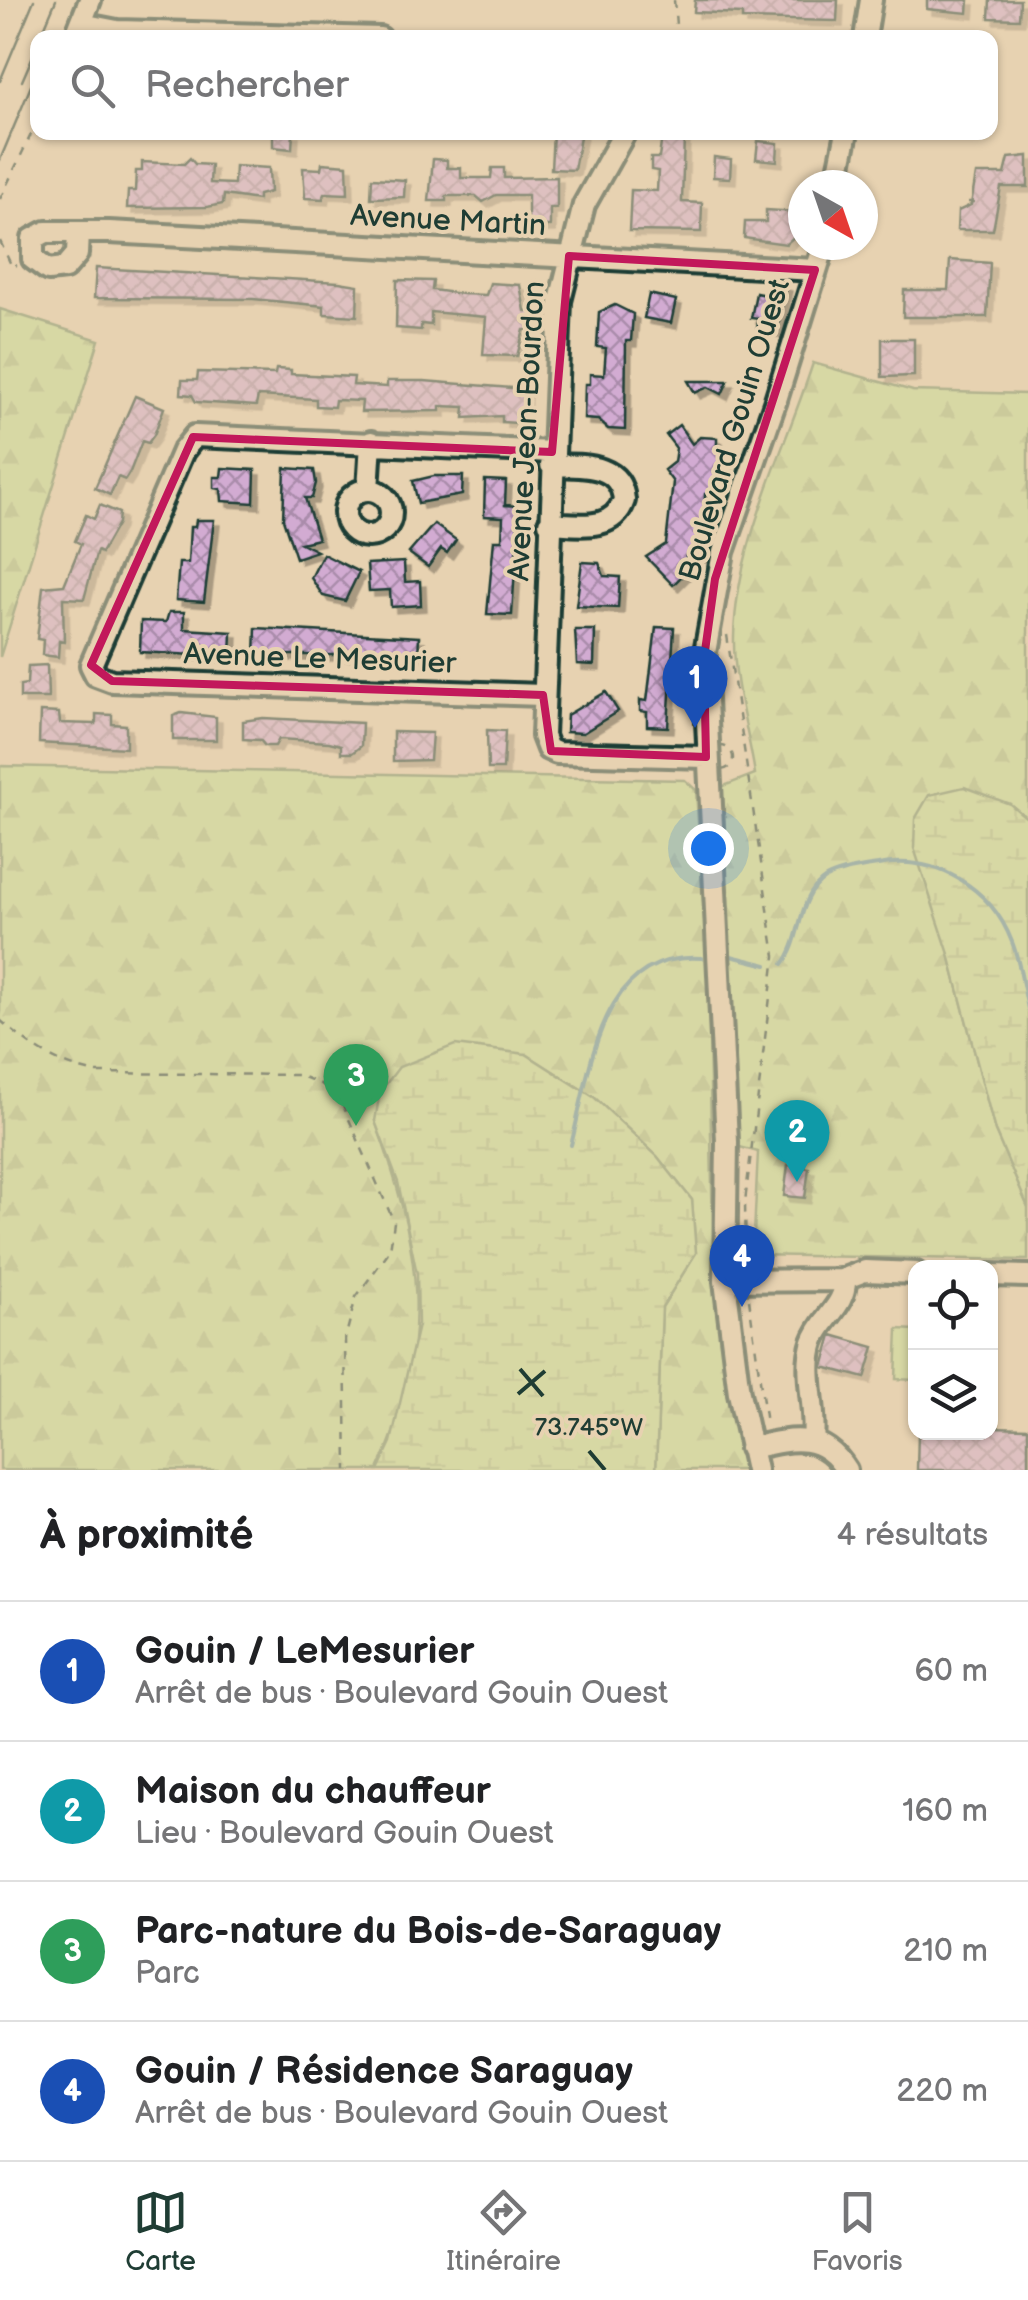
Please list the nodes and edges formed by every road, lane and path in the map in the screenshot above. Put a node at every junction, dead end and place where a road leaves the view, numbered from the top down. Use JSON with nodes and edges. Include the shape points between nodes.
{"nodes":[{"id":1,"x":90,"y":0,"type":"edge"},
{"id":2,"x":674,"y":0,"type":"edge"},
{"id":3,"x":871,"y":0,"type":"edge"},
{"id":4,"x":78,"y":30,"type":"edge"},
{"id":5,"x":676,"y":30,"type":"edge"},
{"id":6,"x":866,"y":30,"type":"edge"},
{"id":7,"x":30,"y":137,"type":"edge"},
{"id":8,"x":621,"y":140,"type":"edge"},
{"id":9,"x":845,"y":140,"type":"edge"},
{"id":10,"x":839,"y":170,"type":"edge"},
{"id":11,"x":0,"y":200,"type":"edge"},
{"id":12,"x":78,"y":232,"type":"dead end"},
{"id":13,"x":0,"y":241,"type":"edge"},
{"id":14,"x":570,"y":256,"type":"junction"},
{"id":15,"x":819,"y":260,"type":"edge"},
{"id":16,"x":12,"y":266,"type":"dead end"},
{"id":17,"x":816,"y":270,"type":"junction"},
{"id":18,"x":371,"y":442,"type":"junction"},
{"id":19,"x":552,"y":458,"type":"junction"},
{"id":20,"x":368,"y":490,"type":"dead end"},
{"id":21,"x":549,"y":524,"type":"junction"},
{"id":22,"x":727,"y":626,"type":"dead end"},
{"id":23,"x":543,"y":695,"type":"junction"},
{"id":24,"x":744,"y":755,"type":"junction"},
{"id":25,"x":706,"y":757,"type":"junction"},
{"id":26,"x":733,"y":757,"type":"dead end"},
{"id":27,"x":0,"y":1020,"type":"edge"},
{"id":28,"x":746,"y":1256,"type":"dead end"},
{"id":29,"x":908,"y":1272,"type":"edge"},
{"id":30,"x":998,"y":1275,"type":"edge"},
{"id":31,"x":1028,"y":1276,"type":"edge"},
{"id":32,"x":845,"y":1279,"type":"junction"},
{"id":33,"x":725,"y":1281,"type":"junction"},
{"id":34,"x":749,"y":1300,"type":"dead end"},
{"id":35,"x":767,"y":1432,"type":"dead end"},
{"id":36,"x":812,"y":1440,"type":"junction"},
{"id":37,"x":750,"y":1448,"type":"junction"},
{"id":38,"x":347,"y":1470,"type":"edge"},
{"id":39,"x":756,"y":1470,"type":"edge"},
{"id":40,"x":846,"y":1470,"type":"edge"}],
"edges":[{"from":1,"to":4,"type":"street"},
{"from":2,"to":5,"type":"path"},
{"from":3,"to":6,"type":"street"},
{"from":7,"to":11,"type":"path"},
{"from":8,"to":14,"type":"street","name":"Avenue Jean-Bourdon","via":[[584,205]]},
{"from":9,"to":10,"type":"street"},
{"from":12,"to":14,"type":"street","name":"Avenue Martin"},
{"from":13,"to":16,"type":"path"},
{"from":14,"to":17,"type":"street","name":"Avenue Martin"},
{"from":14,"to":19,"type":"street","name":"Avenue Jean-Bourdon","via":[[557,320]]},
{"from":15,"to":17,"type":"street","name":"Boulevard Gouin Ouest"},
{"from":17,"to":25,"type":"street","name":"Boulevard Gouin Ouest","via":[[716,579],[704,658]]},
{"from":18,"to":19,"type":"street"},
{"from":18,"to":20,"type":"street"},
{"from":18,"to":23,"type":"street","name":"Avenue Le Mesurier","via":[[202,434],[190,439],[94,654],[96,675],[112,681]]},
{"from":19,"to":21,"type":"street","name":"Avenue Jean-Bourdon"},
{"from":19,"to":21,"type":"street","via":[[606,470],[618,479],[624,500],[606,522]]},
{"from":21,"to":23,"type":"street","name":"Avenue Jean-Bourdon"},
{"from":22,"to":24,"type":"path"},
{"from":23,"to":25,"type":"street","name":"Avenue Jean-Bourdon","via":[[545,746],[564,754]]},
{"from":24,"to":26,"type":"path"},
{"from":24,"to":28,"type":"path","via":[[775,966],[749,1166]]},
{"from":25,"to":33,"type":"street","name":"Boulevard Gouin Ouest","via":[[727,1142]]},
{"from":27,"to":38,"type":"path","via":[[67,1068],[299,1075],[341,1101],[394,1222],[390,1250],[356,1298],[345,1340]]},
{"from":29,"to":32,"type":"street","via":[[865,1271]]},
{"from":30,"to":31,"type":"street"},
{"from":32,"to":33,"type":"street"},
{"from":32,"to":36,"type":"street","via":[[844,1296],[811,1349]]},
{"from":33,"to":37,"type":"street","name":"Boulevard Gouin Ouest"},
{"from":34,"to":35,"type":"path"},
{"from":36,"to":37,"type":"street"},
{"from":36,"to":40,"type":"street"},
{"from":37,"to":39,"type":"street","name":"Boulevard Gouin Ouest"}]}
